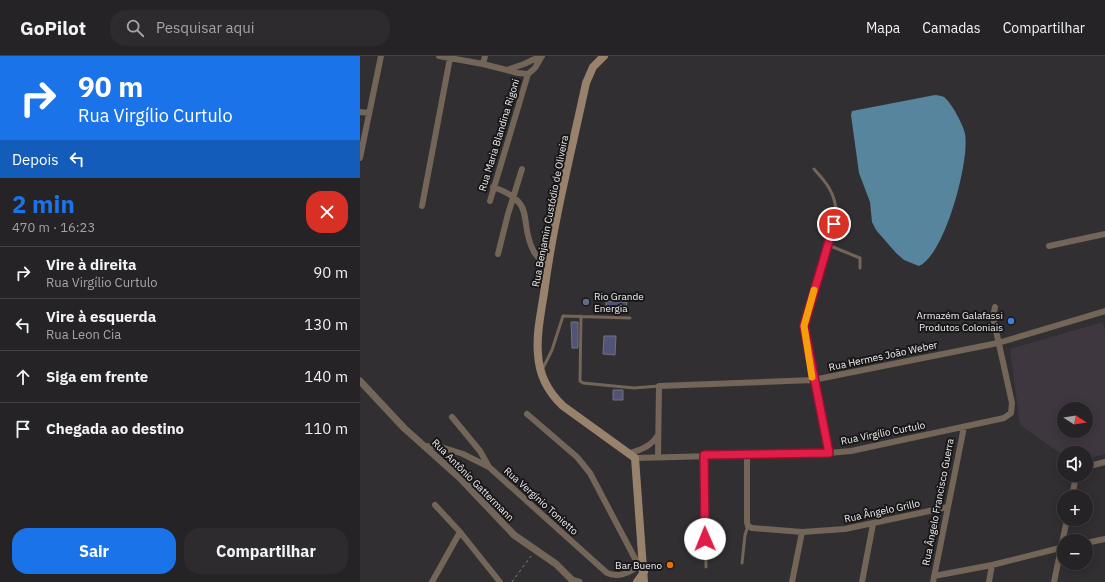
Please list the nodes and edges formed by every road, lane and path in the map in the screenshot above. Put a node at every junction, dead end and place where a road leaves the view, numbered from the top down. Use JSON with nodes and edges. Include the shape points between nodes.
{"nodes":[{"id":1,"x":381,"y":56,"type":"edge"},
{"id":2,"x":439,"y":56,"type":"edge"},
{"id":3,"x":485,"y":56,"type":"edge"},
{"id":4,"x":541,"y":56,"type":"edge"},
{"id":5,"x":604,"y":56,"type":"edge"},
{"id":6,"x":450,"y":58,"type":"junction"},
{"id":7,"x":483,"y":64,"type":"junction"},
{"id":8,"x":507,"y":70,"type":"junction"},
{"id":9,"x":528,"y":74,"type":"junction"},
{"id":10,"x":360,"y":112,"type":"edge"},
{"id":11,"x":369,"y":114,"type":"junction"},
{"id":12,"x":360,"y":158,"type":"edge"},
{"id":13,"x":522,"y":169,"type":"dead end"},
{"id":14,"x":814,"y":169,"type":"dead end"},
{"id":15,"x":493,"y":187,"type":"junction"},
{"id":16,"x":513,"y":197,"type":"junction"},
{"id":17,"x":490,"y":201,"type":"dead end"},
{"id":18,"x":422,"y":206,"type":"dead end"},
{"id":19,"x":1105,"y":234,"type":"edge"},
{"id":20,"x":828,"y":245,"type":"junction"},
{"id":21,"x":1050,"y":246,"type":"dead end"},
{"id":22,"x":498,"y":254,"type":"dead end"},
{"id":23,"x":547,"y":266,"type":"junction"},
{"id":24,"x":860,"y":268,"type":"dead end"},
{"id":25,"x":995,"y":307,"type":"dead end"},
{"id":26,"x":1105,"y":311,"type":"edge"},
{"id":27,"x":581,"y":316,"type":"junction"},
{"id":28,"x":630,"y":318,"type":"dead end"},
{"id":29,"x":804,"y":326,"type":"joint"},
{"id":30,"x":998,"y":343,"type":"junction"},
{"id":31,"x":541,"y":371,"type":"junction"},
{"id":32,"x":813,"y":380,"type":"junction"},
{"id":33,"x":360,"y":381,"type":"edge"},
{"id":34,"x":659,"y":386,"type":"junction"},
{"id":35,"x":527,"y":414,"type":"dead end"},
{"id":36,"x":452,"y":417,"type":"dead end"},
{"id":37,"x":964,"y":427,"type":"junction"},
{"id":38,"x":658,"y":435,"type":"junction"},
{"id":39,"x":424,"y":446,"type":"junction"},
{"id":40,"x":829,"y":453,"type":"junction"},
{"id":41,"x":633,"y":455,"type":"junction"},
{"id":42,"x":704,"y":455,"type":"junction"},
{"id":43,"x":747,"y":455,"type":"junction"},
{"id":44,"x":658,"y":456,"type":"junction"},
{"id":45,"x":1105,"y":462,"type":"edge"},
{"id":46,"x":1093,"y":465,"type":"edge"},
{"id":47,"x":489,"y":467,"type":"junction"},
{"id":48,"x":435,"y":506,"type":"dead end"},
{"id":49,"x":948,"y":507,"type":"junction"},
{"id":50,"x":873,"y":524,"type":"junction"},
{"id":51,"x":748,"y":526,"type":"junction"},
{"id":52,"x":460,"y":532,"type":"junction"},
{"id":53,"x":802,"y":532,"type":"junction"},
{"id":54,"x":1105,"y":539,"type":"edge"},
{"id":55,"x":1093,"y":542,"type":"edge"},
{"id":56,"x":536,"y":549,"type":"junction"},
{"id":57,"x":1057,"y":549,"type":"edge"},
{"id":58,"x":742,"y":563,"type":"dead end"},
{"id":59,"x":992,"y":565,"type":"junction"},
{"id":60,"x":706,"y":567,"type":"dead end"},
{"id":61,"x":641,"y":570,"type":"junction"},
{"id":62,"x":1057,"y":570,"type":"edge"},
{"id":63,"x":933,"y":579,"type":"edge"},
{"id":64,"x":575,"y":581,"type":"edge"},
{"id":65,"x":432,"y":582,"type":"edge"},
{"id":66,"x":500,"y":582,"type":"edge"},
{"id":67,"x":512,"y":582,"type":"edge"},
{"id":68,"x":637,"y":582,"type":"edge"},
{"id":69,"x":644,"y":582,"type":"edge"},
{"id":70,"x":792,"y":582,"type":"edge"},
{"id":71,"x":862,"y":582,"type":"edge"},
{"id":72,"x":989,"y":582,"type":"edge"},
{"id":73,"x":1054,"y":582,"type":"edge"}],
"edges":[{"from":1,"to":11,"type":"street"},
{"from":2,"to":6,"type":"street"},
{"from":3,"to":7,"type":"street"},
{"from":4,"to":8,"type":"street","name":"Rua Maria Blandina Rigoni"},
{"from":4,"to":9,"type":"street","name":"Rua Maria Blandina Rigoni","via":[[535,68]]},
{"from":5,"to":23,"type":"main road","name":"Rua Benjamin Custódio de Oliveira","via":[[593,67],[586,83]]},
{"from":6,"to":7,"type":"street"},
{"from":6,"to":18,"type":"street"},
{"from":7,"to":8,"type":"street"},
{"from":8,"to":9,"type":"street"},
{"from":9,"to":15,"type":"street","name":"Rua Maria Blandina Rigoni"},
{"from":10,"to":11,"type":"street"},
{"from":11,"to":12,"type":"street"},
{"from":13,"to":16,"type":"street"},
{"from":14,"to":20,"type":"lane","via":[[827,184],[835,199],[836,213]]},
{"from":15,"to":16,"type":"street"},
{"from":15,"to":17,"type":"street","name":"Rua Maria Blandina Rigoni"},
{"from":16,"to":22,"type":"street"},
{"from":16,"to":23,"type":"street","via":[[526,217],[533,250]]},
{"from":19,"to":21,"type":"street"},
{"from":20,"to":24,"type":"lane","via":[[860,258]]},
{"from":20,"to":29,"type":"lane"},
{"from":23,"to":31,"type":"main road","name":"Rua Benjamin Custódio de Oliveira","via":[[537,342]]},
{"from":25,"to":30,"type":"street","via":[[993,317]]},
{"from":26,"to":30,"type":"street","name":"Rua Hermes João Weber"},
{"from":27,"to":28,"type":"lane"},
{"from":27,"to":31,"type":"lane","via":[[563,316],[552,350]]},
{"from":27,"to":34,"type":"lane","via":[[580,381],[623,387]]},
{"from":29,"to":32,"type":"street"},
{"from":30,"to":32,"type":"street","name":"Rua Hermes João Weber"},
{"from":30,"to":37,"type":"street","name":"Rua Virgílio Curtulo","via":[[1012,403],[1011,412],[1004,418]]},
{"from":31,"to":41,"type":"main road","name":"Rua Benjamin Custódio de Oliveira","via":[[549,390],[563,406]]},
{"from":32,"to":34,"type":"street","name":"Rua Hermes João Weber"},
{"from":32,"to":40,"type":"street"},
{"from":33,"to":39,"type":"street","name":"Rua Antônio Gattermann"},
{"from":34,"to":38,"type":"street"},
{"from":35,"to":61,"type":"street","via":[[577,457],[590,473]]},
{"from":36,"to":47,"type":"street","via":[[480,451]]},
{"from":37,"to":40,"type":"street","name":"Rua Virgílio Curtulo","via":[[850,451]]},
{"from":37,"to":49,"type":"street","name":"Rua Ângelo Francisco Guerra"},
{"from":38,"to":41,"type":"street","via":[[652,443]]},
{"from":38,"to":44,"type":"street"},
{"from":39,"to":47,"type":"street","name":"Rua Vergínio Tonietto","via":[[442,447]]},
{"from":39,"to":56,"type":"street","name":"Rua Antônio Gattermann","via":[[514,535]]},
{"from":40,"to":43,"type":"street","name":"Rua Virgílio Curtulo"},
{"from":41,"to":44,"type":"street","name":"Rua Virgílio Curtulo"},
{"from":41,"to":61,"type":"main road"},
{"from":42,"to":43,"type":"street","name":"Rua Virgílio Curtulo"},
{"from":42,"to":44,"type":"street","name":"Rua Virgílio Curtulo"},
{"from":42,"to":60,"type":"lane"},
{"from":43,"to":51,"type":"street"},
{"from":45,"to":46,"type":"street"},
{"from":47,"to":61,"type":"street","name":"Rua Vergínio Tonietto","via":[[607,573],[614,576]]},
{"from":48,"to":52,"type":"street"},
{"from":49,"to":50,"type":"street","name":"Rua Ângelo Grillo"},
{"from":49,"to":63,"type":"street","name":"Rua Ângelo Francisco Guerra"},
{"from":50,"to":53,"type":"street","name":"Rua Ângelo Grillo"},
{"from":50,"to":71,"type":"street"},
{"from":51,"to":53,"type":"street","name":"Rua Ângelo Grillo"},
{"from":51,"to":58,"type":"lane","via":[[744,535]]},
{"from":52,"to":65,"type":"street"},
{"from":52,"to":66,"type":"street"},
{"from":53,"to":70,"type":"street"},
{"from":54,"to":55,"type":"street"},
{"from":56,"to":64,"type":"street","name":"Rua Antônio Gattermann"},
{"from":56,"to":67,"type":"path"},
{"from":57,"to":59,"type":"street"},
{"from":59,"to":63,"type":"street"},
{"from":59,"to":72,"type":"street"},
{"from":61,"to":68,"type":"main road"},
{"from":61,"to":69,"type":"main road"},
{"from":62,"to":73,"type":"street"}]}
